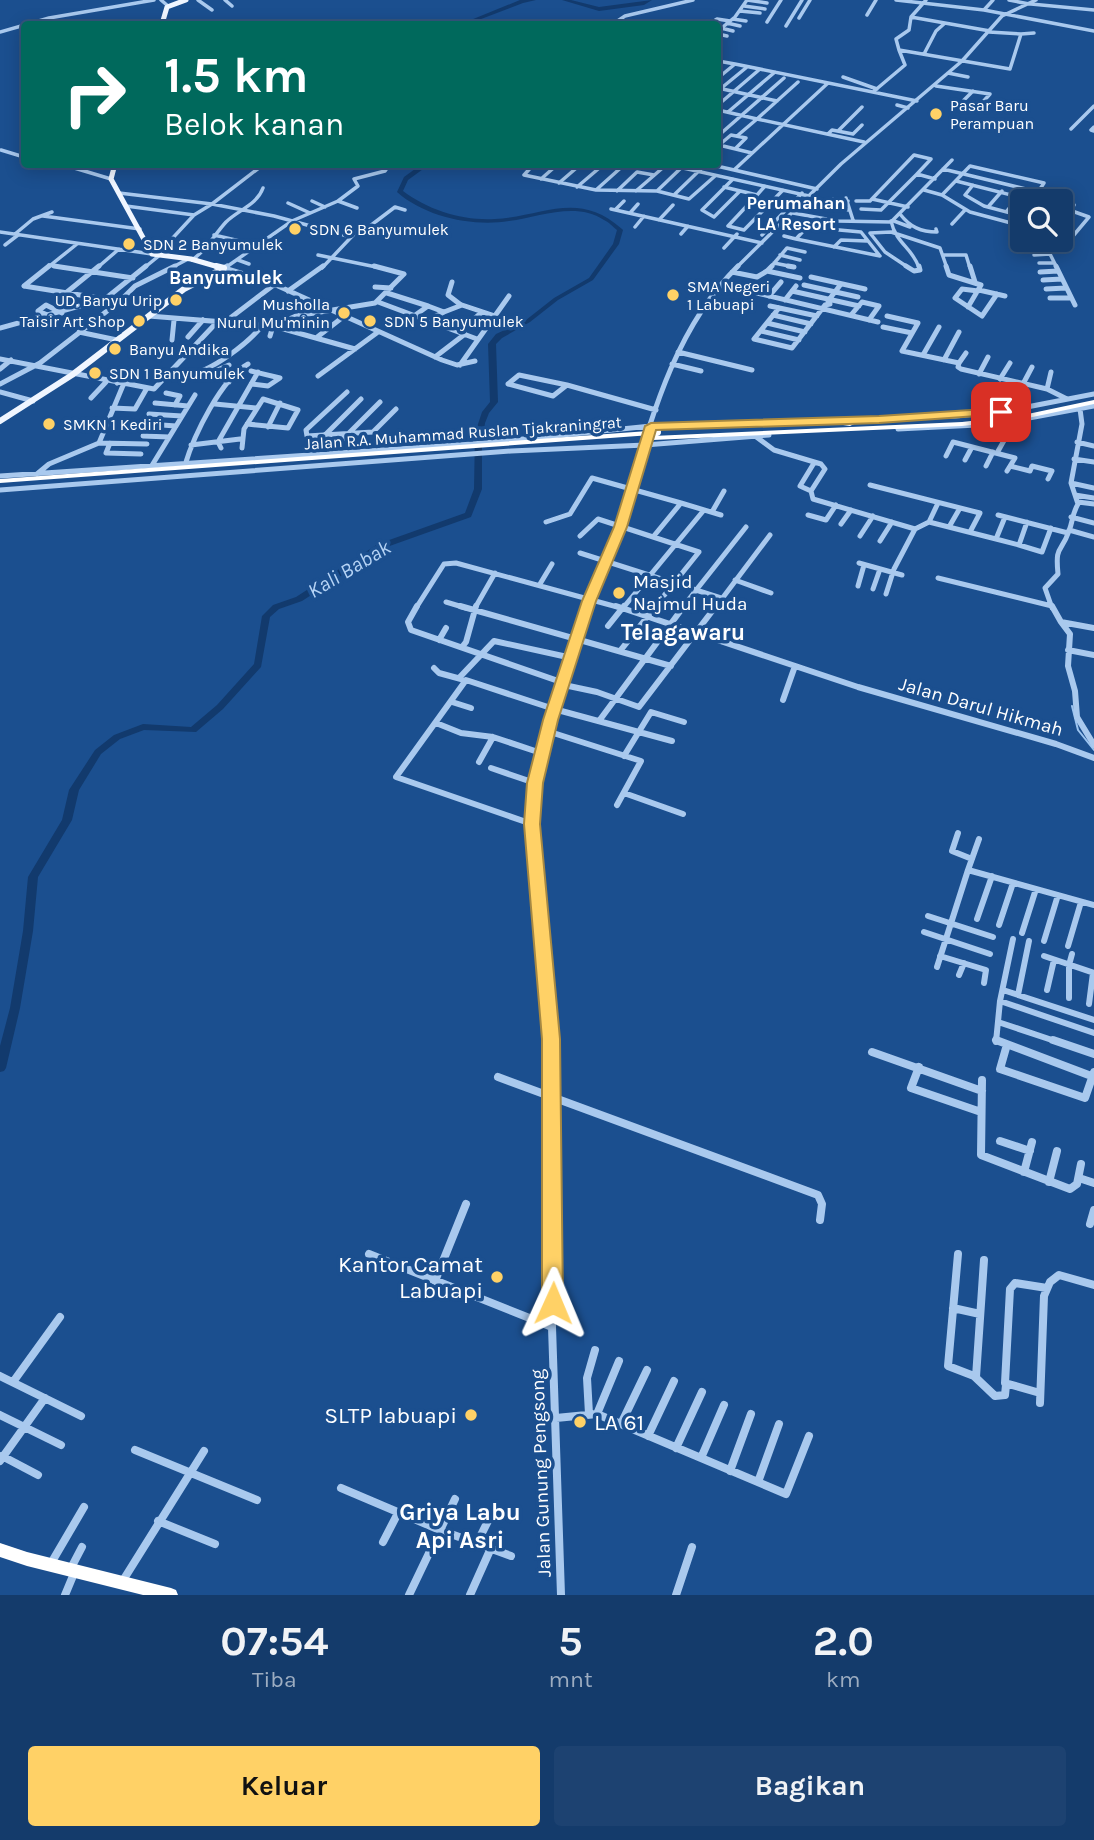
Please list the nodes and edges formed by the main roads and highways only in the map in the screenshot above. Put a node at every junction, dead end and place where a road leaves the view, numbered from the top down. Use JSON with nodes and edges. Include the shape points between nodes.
{"nodes":[{"id":1,"x":186,"y":0,"type":"edge"},
{"id":2,"x":163,"y":21,"type":"edge"},
{"id":3,"x":113,"y":168,"type":"edge"},
{"id":4,"x":1094,"y":395,"type":"edge"},
{"id":5,"x":1094,"y":404,"type":"edge"},
{"id":6,"x":821,"y":420,"type":"road end"},
{"id":7,"x":0,"y":421,"type":"edge"},
{"id":8,"x":879,"y":423,"type":"junction"},
{"id":9,"x":868,"y":424,"type":"junction"},
{"id":10,"x":853,"y":426,"type":"junction"},
{"id":11,"x":892,"y":429,"type":"road end"},
{"id":12,"x":840,"y":430,"type":"road end"},
{"id":13,"x":425,"y":452,"type":"junction"},
{"id":14,"x":152,"y":467,"type":"road end"},
{"id":15,"x":185,"y":467,"type":"junction"},
{"id":16,"x":168,"y":471,"type":"junction"},
{"id":17,"x":194,"y":474,"type":"road end"},
{"id":18,"x":151,"y":477,"type":"road end"},
{"id":19,"x":0,"y":483,"type":"edge"},
{"id":20,"x":0,"y":1550,"type":"edge"},
{"id":21,"x":170,"y":1595,"type":"edge"}],
"edges":[{"from":1,"to":2,"type":"main road","via":[[168,6]]},
{"from":3,"to":7,"type":"main road","via":[[111,179],[156,255],[224,268],[184,289],[72,375]]},
{"from":4,"to":9,"type":"highway","name":"Jalan R.A. Muhammad Ruslan Tjakraningrat","via":[[1046,408],[958,421]]},
{"from":5,"to":8,"type":"highway","name":"Jalan R.A. Muhammad Ruslan Tjakraningrat","via":[[962,424]]},
{"from":6,"to":10,"type":"highway"},
{"from":8,"to":9,"type":"highway"},
{"from":8,"to":10,"type":"highway","name":"Jalan R.A. Muhammad Ruslan Tjakraningrat"},
{"from":8,"to":11,"type":"highway"},
{"from":9,"to":10,"type":"highway","name":"Jalan R.A. Muhammad Ruslan Tjakraningrat"},
{"from":10,"to":12,"type":"highway"},
{"from":10,"to":13,"type":"highway","name":"Jalan R.A. Muhammad Ruslan Tjakraningrat"},
{"from":13,"to":15,"type":"highway","name":"Jalan R.A. Muhammad Ruslan Tjakraningrat"},
{"from":13,"to":15,"type":"highway","name":"Jalan R.A. Muhammad Ruslan Tjakraningrat","via":[[401,458]]},
{"from":14,"to":16,"type":"highway"},
{"from":15,"to":16,"type":"highway","name":"Jalan R.A. Muhammad Ruslan Tjakraningrat"},
{"from":15,"to":17,"type":"highway"},
{"from":16,"to":18,"type":"highway"},
{"from":16,"to":19,"type":"highway","name":"Jalan R.A. Muhammad Ruslan Tjakraningrat"},
{"from":20,"to":21,"type":"highway"}]}
